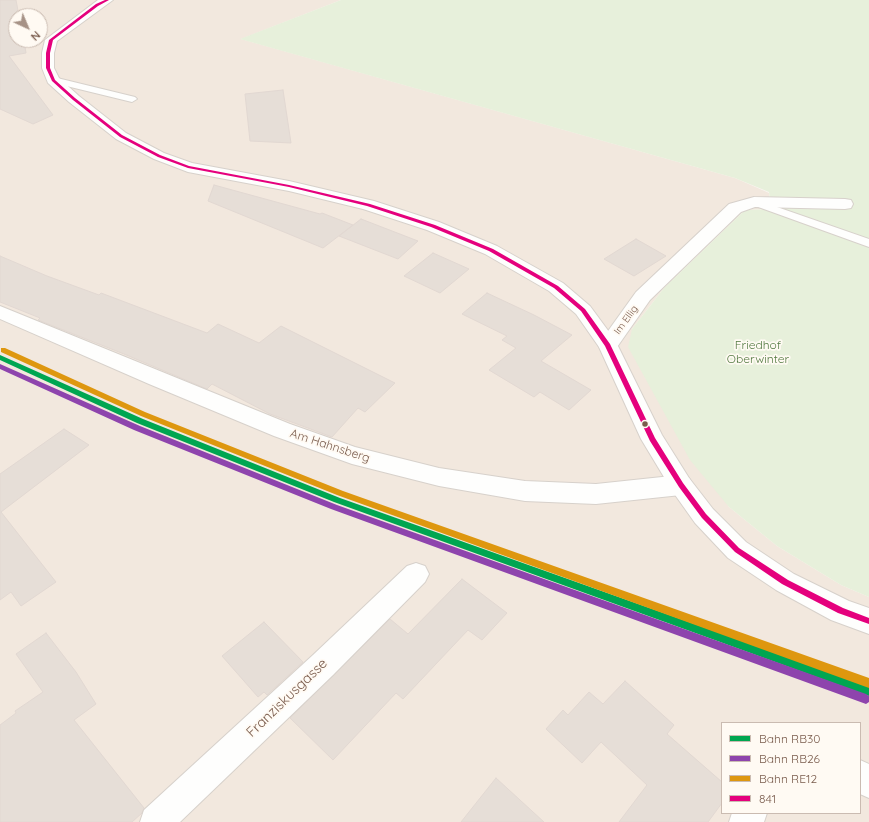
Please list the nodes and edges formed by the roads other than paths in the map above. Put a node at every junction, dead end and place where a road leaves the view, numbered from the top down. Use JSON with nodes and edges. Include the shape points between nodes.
{"nodes":[{"id":1,"x":107,"y":0,"type":"edge"},
{"id":2,"x":53,"y":80,"type":"junction"},
{"id":3,"x":132,"y":99,"type":"dead end"},
{"id":4,"x":754,"y":202,"type":"junction"},
{"id":5,"x":845,"y":204,"type":"dead end"},
{"id":6,"x":869,"y":243,"type":"edge"},
{"id":7,"x":0,"y":312,"type":"edge"},
{"id":8,"x":608,"y":345,"type":"junction"},
{"id":9,"x":681,"y":485,"type":"junction"},
{"id":10,"x":416,"y":574,"type":"dead end"},
{"id":11,"x":869,"y":621,"type":"edge"},
{"id":12,"x":156,"y":822,"type":"edge"}],
"edges":[{"from":1,"to":2,"type":"street","via":[[52,40],[48,53],[48,68]]},
{"from":2,"to":3,"type":"lane"},
{"from":2,"to":8,"type":"street","name":"Im Ellig","via":[[121,136],[159,156],[188,167],[368,204],[433,226],[491,250],[556,287],[583,310]]},
{"from":4,"to":5,"type":"street","name":"Im Ellig"},
{"from":4,"to":6,"type":"lane"},
{"from":4,"to":8,"type":"street","name":"Im Ellig","via":[[735,208],[643,296]]},
{"from":7,"to":9,"type":"street","name":"Am Hahnsberg","via":[[274,427],[359,457],[438,477],[525,491],[596,494]]},
{"from":8,"to":9,"type":"street","via":[[652,439]]},
{"from":9,"to":11,"type":"street","via":[[704,516],[738,550],[784,582],[841,611]]},
{"from":10,"to":12,"type":"street","name":"Franziskusgasse"}]}
